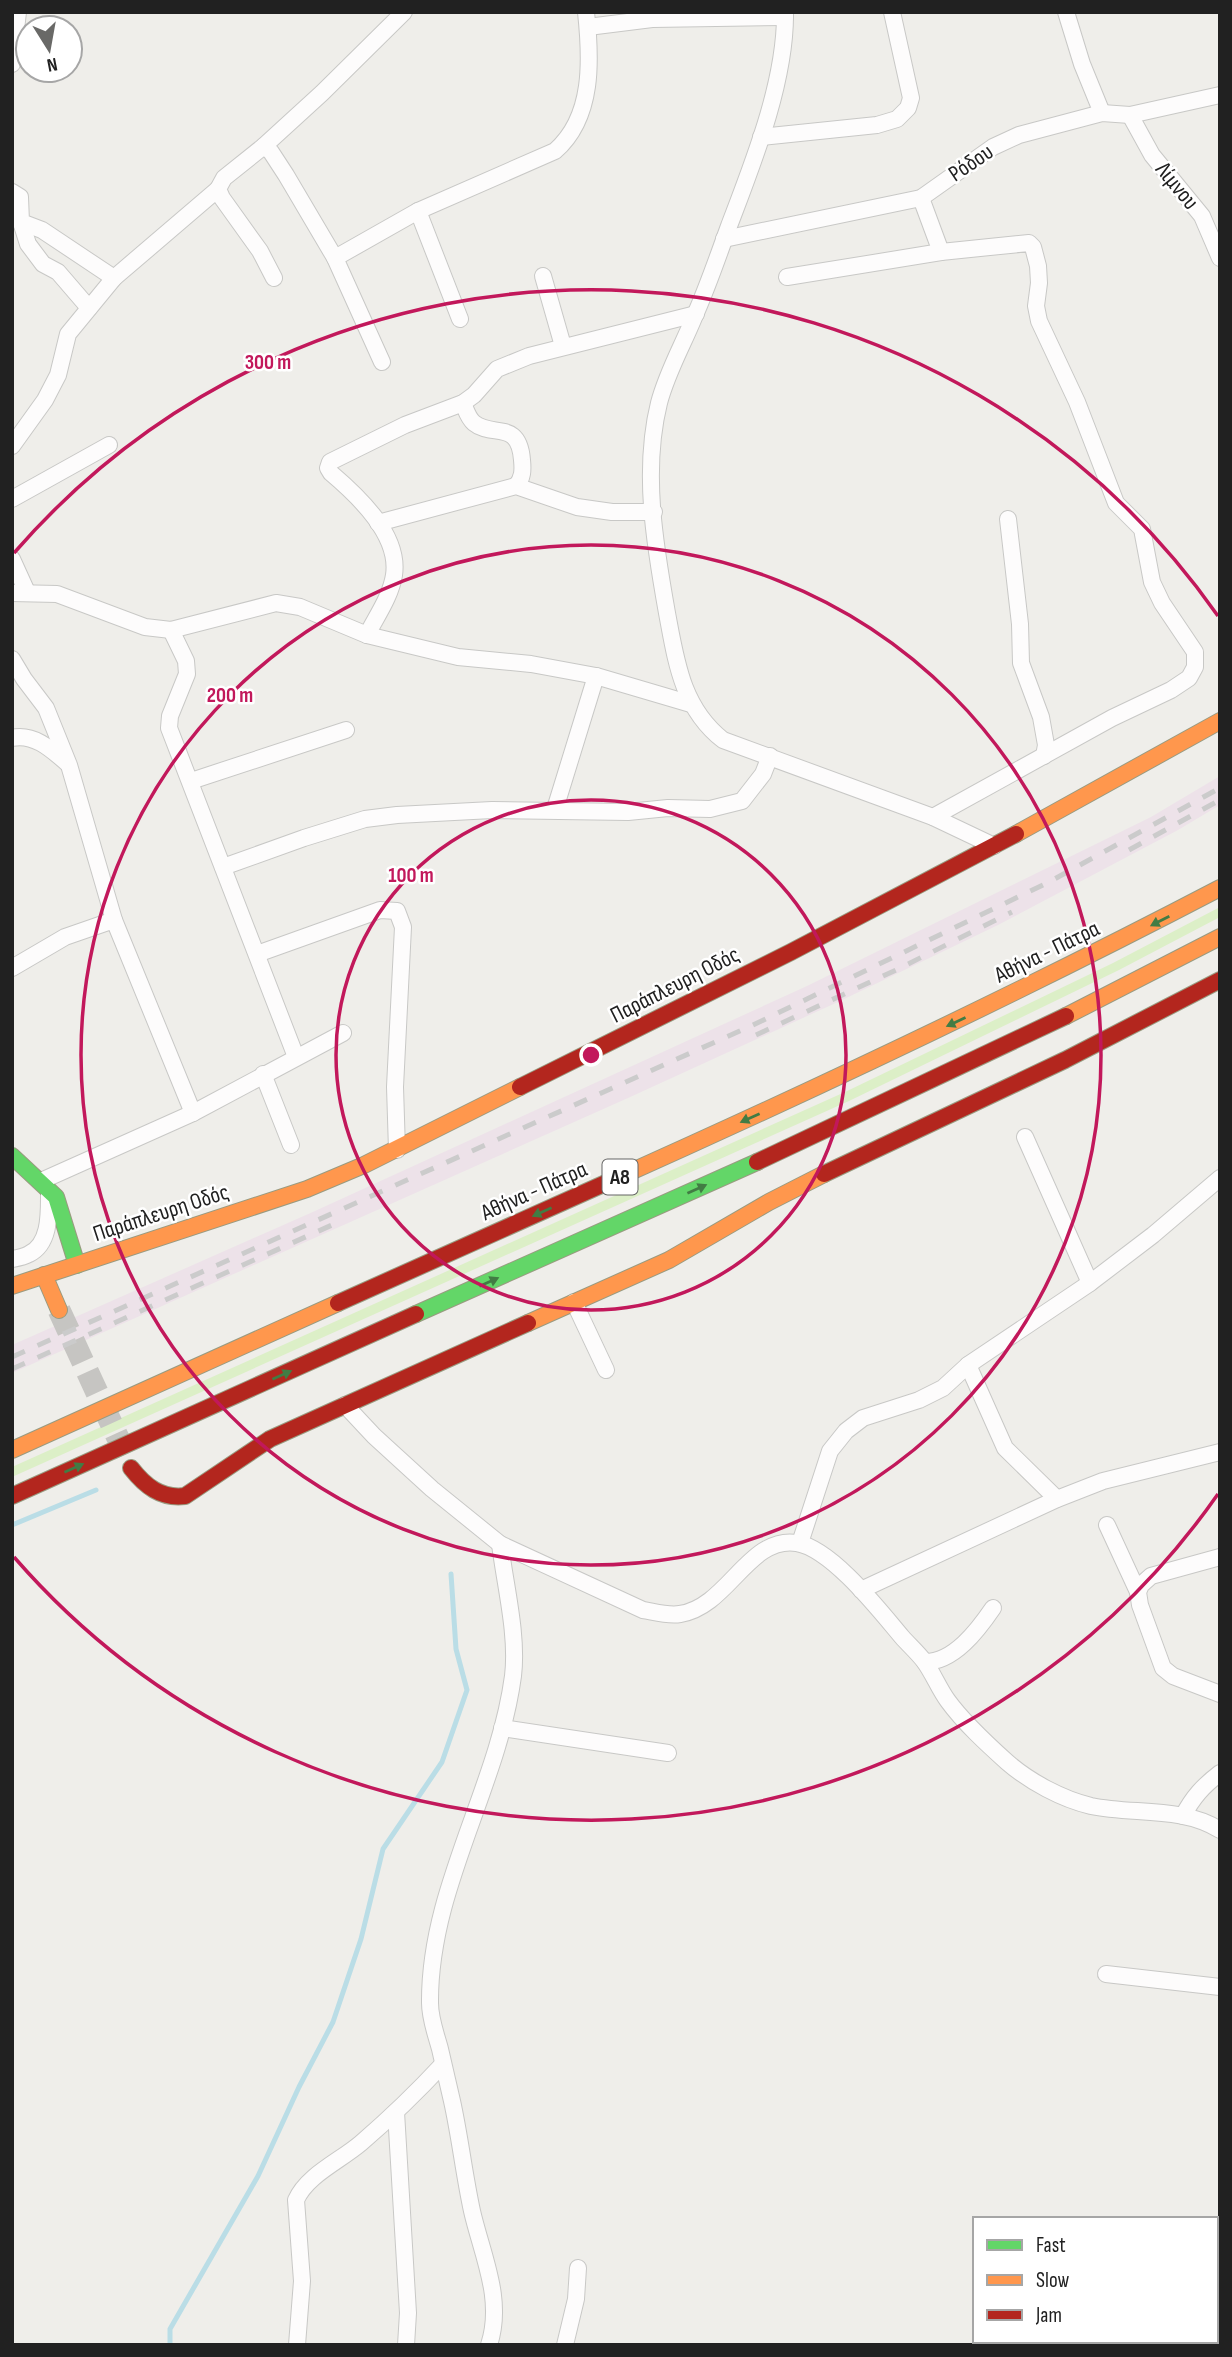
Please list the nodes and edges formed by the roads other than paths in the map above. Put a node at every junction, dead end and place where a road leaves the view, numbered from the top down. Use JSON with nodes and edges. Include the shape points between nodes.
{"nodes":[{"id":1,"x":18,"y":12,"type":"edge"},
{"id":2,"x":404,"y":12,"type":"edge"},
{"id":3,"x":892,"y":12,"type":"edge"},
{"id":4,"x":1066,"y":12,"type":"edge"},
{"id":5,"x":785,"y":15,"type":"edge"},
{"id":6,"x":587,"y":20,"type":"edge"},
{"id":7,"x":12,"y":64,"type":"edge"},
{"id":8,"x":1220,"y":95,"type":"edge"},
{"id":9,"x":1102,"y":113,"type":"junction"},
{"id":10,"x":1130,"y":115,"type":"junction"},
{"id":11,"x":761,"y":137,"type":"junction"},
{"id":12,"x":264,"y":146,"type":"junction"},
{"id":13,"x":218,"y":188,"type":"junction"},
{"id":14,"x":12,"y":191,"type":"edge"},
{"id":15,"x":921,"y":198,"type":"junction"},
{"id":16,"x":418,"y":211,"type":"junction"},
{"id":17,"x":16,"y":220,"type":"edge"},
{"id":18,"x":724,"y":239,"type":"junction"},
{"id":19,"x":941,"y":252,"type":"junction"},
{"id":20,"x":335,"y":258,"type":"junction"},
{"id":21,"x":1220,"y":258,"type":"edge"},
{"id":22,"x":543,"y":276,"type":"dead end"},
{"id":23,"x":114,"y":278,"type":"junction"},
{"id":24,"x":274,"y":278,"type":"dead end"},
{"id":25,"x":787,"y":278,"type":"dead end"},
{"id":26,"x":89,"y":308,"type":"junction"},
{"id":27,"x":696,"y":314,"type":"junction"},
{"id":28,"x":460,"y":319,"type":"dead end"},
{"id":29,"x":563,"y":346,"type":"junction"},
{"id":30,"x":382,"y":362,"type":"dead end"},
{"id":31,"x":463,"y":403,"type":"junction"},
{"id":32,"x":108,"y":445,"type":"dead end"},
{"id":33,"x":12,"y":446,"type":"edge"},
{"id":34,"x":516,"y":486,"type":"junction"},
{"id":35,"x":12,"y":499,"type":"edge"},
{"id":36,"x":653,"y":512,"type":"junction"},
{"id":37,"x":1008,"y":519,"type":"dead end"},
{"id":38,"x":378,"y":523,"type":"junction"},
{"id":39,"x":12,"y":559,"type":"edge"},
{"id":40,"x":20,"y":593,"type":"edge"},
{"id":41,"x":171,"y":630,"type":"junction"},
{"id":42,"x":367,"y":635,"type":"junction"},
{"id":43,"x":12,"y":659,"type":"edge"},
{"id":44,"x":596,"y":676,"type":"junction"},
{"id":45,"x":691,"y":704,"type":"junction"},
{"id":46,"x":1220,"y":721,"type":"edge"},
{"id":47,"x":345,"y":730,"type":"dead end"},
{"id":48,"x":12,"y":738,"type":"edge"},
{"id":49,"x":770,"y":756,"type":"junction"},
{"id":50,"x":1044,"y":756,"type":"junction"},
{"id":51,"x":69,"y":765,"type":"junction"},
{"id":52,"x":191,"y":781,"type":"junction"},
{"id":53,"x":555,"y":809,"type":"junction"},
{"id":54,"x":933,"y":817,"type":"junction"},
{"id":55,"x":994,"y":846,"type":"junction"},
{"id":56,"x":223,"y":867,"type":"junction"},
{"id":57,"x":1220,"y":888,"type":"edge"},
{"id":58,"x":114,"y":920,"type":"junction"},
{"id":59,"x":1220,"y":937,"type":"edge"},
{"id":60,"x":257,"y":954,"type":"junction"},
{"id":61,"x":12,"y":968,"type":"edge"},
{"id":62,"x":1220,"y":980,"type":"edge"},
{"id":63,"x":343,"y":1033,"type":"dead end"},
{"id":64,"x":296,"y":1057,"type":"junction"},
{"id":65,"x":263,"y":1074,"type":"junction"},
{"id":66,"x":193,"y":1113,"type":"junction"},
{"id":67,"x":1025,"y":1137,"type":"dead end"},
{"id":68,"x":290,"y":1145,"type":"dead end"},
{"id":69,"x":397,"y":1150,"type":"junction"},
{"id":70,"x":12,"y":1156,"type":"edge"},
{"id":71,"x":1220,"y":1178,"type":"edge"},
{"id":72,"x":45,"y":1185,"type":"junction"},
{"id":73,"x":12,"y":1259,"type":"edge"},
{"id":74,"x":77,"y":1265,"type":"junction"},
{"id":75,"x":44,"y":1276,"type":"junction"},
{"id":76,"x":1090,"y":1283,"type":"junction"},
{"id":77,"x":12,"y":1286,"type":"edge"},
{"id":78,"x":574,"y":1302,"type":"junction"},
{"id":79,"x":59,"y":1310,"type":"tunnel mouth"},
{"id":80,"x":968,"y":1365,"type":"junction"},
{"id":81,"x":606,"y":1370,"type":"dead end"},
{"id":82,"x":345,"y":1405,"type":"junction"},
{"id":83,"x":12,"y":1450,"type":"edge"},
{"id":84,"x":1220,"y":1452,"type":"edge"},
{"id":85,"x":131,"y":1468,"type":"tunnel mouth"},
{"id":86,"x":12,"y":1496,"type":"edge"},
{"id":87,"x":1057,"y":1499,"type":"junction"},
{"id":88,"x":1107,"y":1525,"type":"dead end"},
{"id":89,"x":800,"y":1543,"type":"junction"},
{"id":90,"x":500,"y":1544,"type":"junction"},
{"id":91,"x":1220,"y":1557,"type":"edge"},
{"id":92,"x":861,"y":1590,"type":"junction"},
{"id":93,"x":1138,"y":1592,"type":"junction"},
{"id":94,"x":993,"y":1608,"type":"dead end"},
{"id":95,"x":925,"y":1662,"type":"junction"},
{"id":96,"x":1220,"y":1694,"type":"edge"},
{"id":97,"x":502,"y":1728,"type":"junction"},
{"id":98,"x":668,"y":1753,"type":"dead end"},
{"id":99,"x":1220,"y":1773,"type":"edge"},
{"id":100,"x":1183,"y":1816,"type":"junction"},
{"id":101,"x":1220,"y":1830,"type":"edge"},
{"id":102,"x":1106,"y":1975,"type":"dead end"},
{"id":103,"x":1220,"y":1987,"type":"edge"},
{"id":104,"x":443,"y":2064,"type":"junction"},
{"id":105,"x":396,"y":2112,"type":"junction"},
{"id":106,"x":578,"y":2268,"type":"dead end"},
{"id":107,"x":297,"y":2345,"type":"edge"},
{"id":108,"x":406,"y":2345,"type":"edge"},
{"id":109,"x":489,"y":2345,"type":"edge"},
{"id":110,"x":565,"y":2345,"type":"edge"}],
"edges":[{"from":1,"to":7,"type":"street"},
{"from":2,"to":12,"type":"street"},
{"from":3,"to":11,"type":"street","via":[[911,98],[897,119]]},
{"from":4,"to":9,"type":"street"},
{"from":5,"to":6,"type":"street"},
{"from":5,"to":11,"type":"street"},
{"from":6,"to":16,"type":"street","via":[[586,96],[566,142],[555,151]]},
{"from":8,"to":10,"type":"street","name":"Ρόδου"},
{"from":9,"to":10,"type":"street","name":"Ρόδου"},
{"from":9,"to":15,"type":"street","name":"Ρόδου","via":[[1019,135],[993,147]]},
{"from":10,"to":21,"type":"street","name":"Λίμνου","via":[[1152,155],[1202,216]]},
{"from":11,"to":18,"type":"street"},
{"from":12,"to":13,"type":"street"},
{"from":12,"to":20,"type":"street"},
{"from":13,"to":23,"type":"street"},
{"from":13,"to":24,"type":"street"},
{"from":14,"to":17,"type":"street","via":[[20,197]]},
{"from":15,"to":18,"type":"street","name":"Ρόδου"},
{"from":15,"to":19,"type":"street"},
{"from":16,"to":20,"type":"street"},
{"from":16,"to":28,"type":"street"},
{"from":17,"to":23,"type":"street","via":[[42,230]]},
{"from":17,"to":26,"type":"street","via":[[43,264],[58,272]]},
{"from":18,"to":27,"type":"street"},
{"from":19,"to":25,"type":"street"},
{"from":19,"to":50,"type":"street","via":[[1017,243],[1033,247],[1039,321],[1116,503],[1142,529],[1149,571],[1162,603],[1195,652],[1189,678]]},
{"from":20,"to":30,"type":"street"},
{"from":22,"to":29,"type":"street"},
{"from":23,"to":26,"type":"street"},
{"from":26,"to":33,"type":"street","via":[[68,334],[58,375]]},
{"from":27,"to":29,"type":"street"},
{"from":27,"to":36,"type":"street","via":[[658,404],[653,432]]},
{"from":29,"to":31,"type":"street","via":[[497,369]]},
{"from":31,"to":34,"type":"street","via":[[476,425],[507,432],[518,441],[523,471]]},
{"from":31,"to":38,"type":"street","via":[[330,462],[331,473]]},
{"from":32,"to":35,"type":"street"},
{"from":34,"to":36,"type":"street","via":[[591,510]]},
{"from":34,"to":38,"type":"street"},
{"from":36,"to":45,"type":"street","via":[[675,661]]},
{"from":37,"to":50,"type":"street","via":[[1021,663],[1041,717]]},
{"from":38,"to":42,"type":"street","via":[[386,535],[394,575]]},
{"from":39,"to":40,"type":"street"},
{"from":40,"to":41,"type":"street","via":[[57,594],[145,627]]},
{"from":41,"to":42,"type":"street","via":[[276,603],[300,607]]},
{"from":41,"to":52,"type":"street","via":[[186,661],[187,674],[169,728]]},
{"from":42,"to":44,"type":"street","via":[[458,657]]},
{"from":43,"to":51,"type":"street","via":[[46,708]]},
{"from":44,"to":45,"type":"street"},
{"from":44,"to":53,"type":"street"},
{"from":45,"to":49,"type":"street","via":[[706,727],[723,740]]},
{"from":46,"to":55,"type":"main road","name":"Παράπλευρη Οδός"},
{"from":47,"to":52,"type":"street"},
{"from":48,"to":51,"type":"street","via":[[29,737]]},
{"from":49,"to":53,"type":"street","via":[[763,774],[741,801],[710,809]]},
{"from":49,"to":54,"type":"street"},
{"from":50,"to":54,"type":"street"},
{"from":51,"to":58,"type":"street"},
{"from":52,"to":56,"type":"street"},
{"from":53,"to":56,"type":"street","via":[[365,819]]},
{"from":54,"to":55,"type":"street"},
{"from":55,"to":69,"type":"main road","name":"Παράπλευρη Οδός"},
{"from":56,"to":60,"type":"street"},
{"from":57,"to":83,"type":"main road","name":"Αθήνα - Πάτρα","number":"Α8","one_way":true,"via":[[800,1096]]},
{"from":58,"to":61,"type":"street","via":[[65,937]]},
{"from":58,"to":66,"type":"street"},
{"from":86,"to":59,"type":"main road","number":"Α8","one_way":true,"via":[[808,1139]]},
{"from":60,"to":64,"type":"street"},
{"from":60,"to":69,"type":"street","via":[[380,909],[397,911],[403,927],[395,1087]]},
{"from":62,"to":78,"type":"main road","via":[[1153,1017],[777,1196],[691,1249]]},
{"from":63,"to":64,"type":"street"},
{"from":64,"to":65,"type":"street"},
{"from":65,"to":66,"type":"street"},
{"from":65,"to":68,"type":"street"},
{"from":66,"to":72,"type":"street"},
{"from":67,"to":76,"type":"street"},
{"from":69,"to":74,"type":"main road","name":"Παράπλευρη Οδός","via":[[307,1189]]},
{"from":70,"to":72,"type":"main road"},
{"from":71,"to":76,"type":"street"},
{"from":72,"to":73,"type":"street","via":[[50,1217],[42,1243],[31,1254]]},
{"from":72,"to":74,"type":"main road","via":[[60,1205]]},
{"from":74,"to":75,"type":"main road","name":"Παράπλευρη Οδός"},
{"from":75,"to":77,"type":"main road","name":"Παράπλευρη Οδός"},
{"from":75,"to":79,"type":"main road"},
{"from":76,"to":80,"type":"street"},
{"from":78,"to":81,"type":"street"},
{"from":78,"to":82,"type":"main road"},
{"from":80,"to":87,"type":"street","via":[[1005,1448]]},
{"from":80,"to":89,"type":"street","via":[[935,1393],[863,1418],[846,1431],[830,1451]]},
{"from":82,"to":85,"type":"main road","via":[[270,1439],[185,1496],[150,1488]]},
{"from":82,"to":90,"type":"street","via":[[432,1489]]},
{"from":84,"to":87,"type":"street","via":[[1103,1481]]},
{"from":87,"to":92,"type":"street"},
{"from":88,"to":93,"type":"street"},
{"from":89,"to":90,"type":"street","via":[[785,1542],[762,1552],[712,1600],[679,1615],[643,1609]]},
{"from":89,"to":92,"type":"street","via":[[841,1569]]},
{"from":90,"to":97,"type":"street","via":[[514,1644]]},
{"from":91,"to":93,"type":"street","via":[[1151,1576]]},
{"from":92,"to":95,"type":"street"},
{"from":93,"to":96,"type":"street","via":[[1163,1668]]},
{"from":94,"to":95,"type":"street","via":[[960,1646],[935,1662]]},
{"from":95,"to":100,"type":"street","via":[[966,1721],[1036,1782],[1092,1806]]},
{"from":97,"to":98,"type":"street"},
{"from":97,"to":104,"type":"street","via":[[434,1945],[430,2006]]},
{"from":99,"to":100,"type":"street","via":[[1205,1784]]},
{"from":100,"to":101,"type":"street"},
{"from":102,"to":103,"type":"street"},
{"from":104,"to":105,"type":"street"},
{"from":104,"to":109,"type":"street","via":[[492,2287],[495,2315]]},
{"from":105,"to":107,"type":"street","via":[[301,2188],[296,2200],[302,2281]]},
{"from":105,"to":108,"type":"street"},
{"from":106,"to":110,"type":"street"}]}
